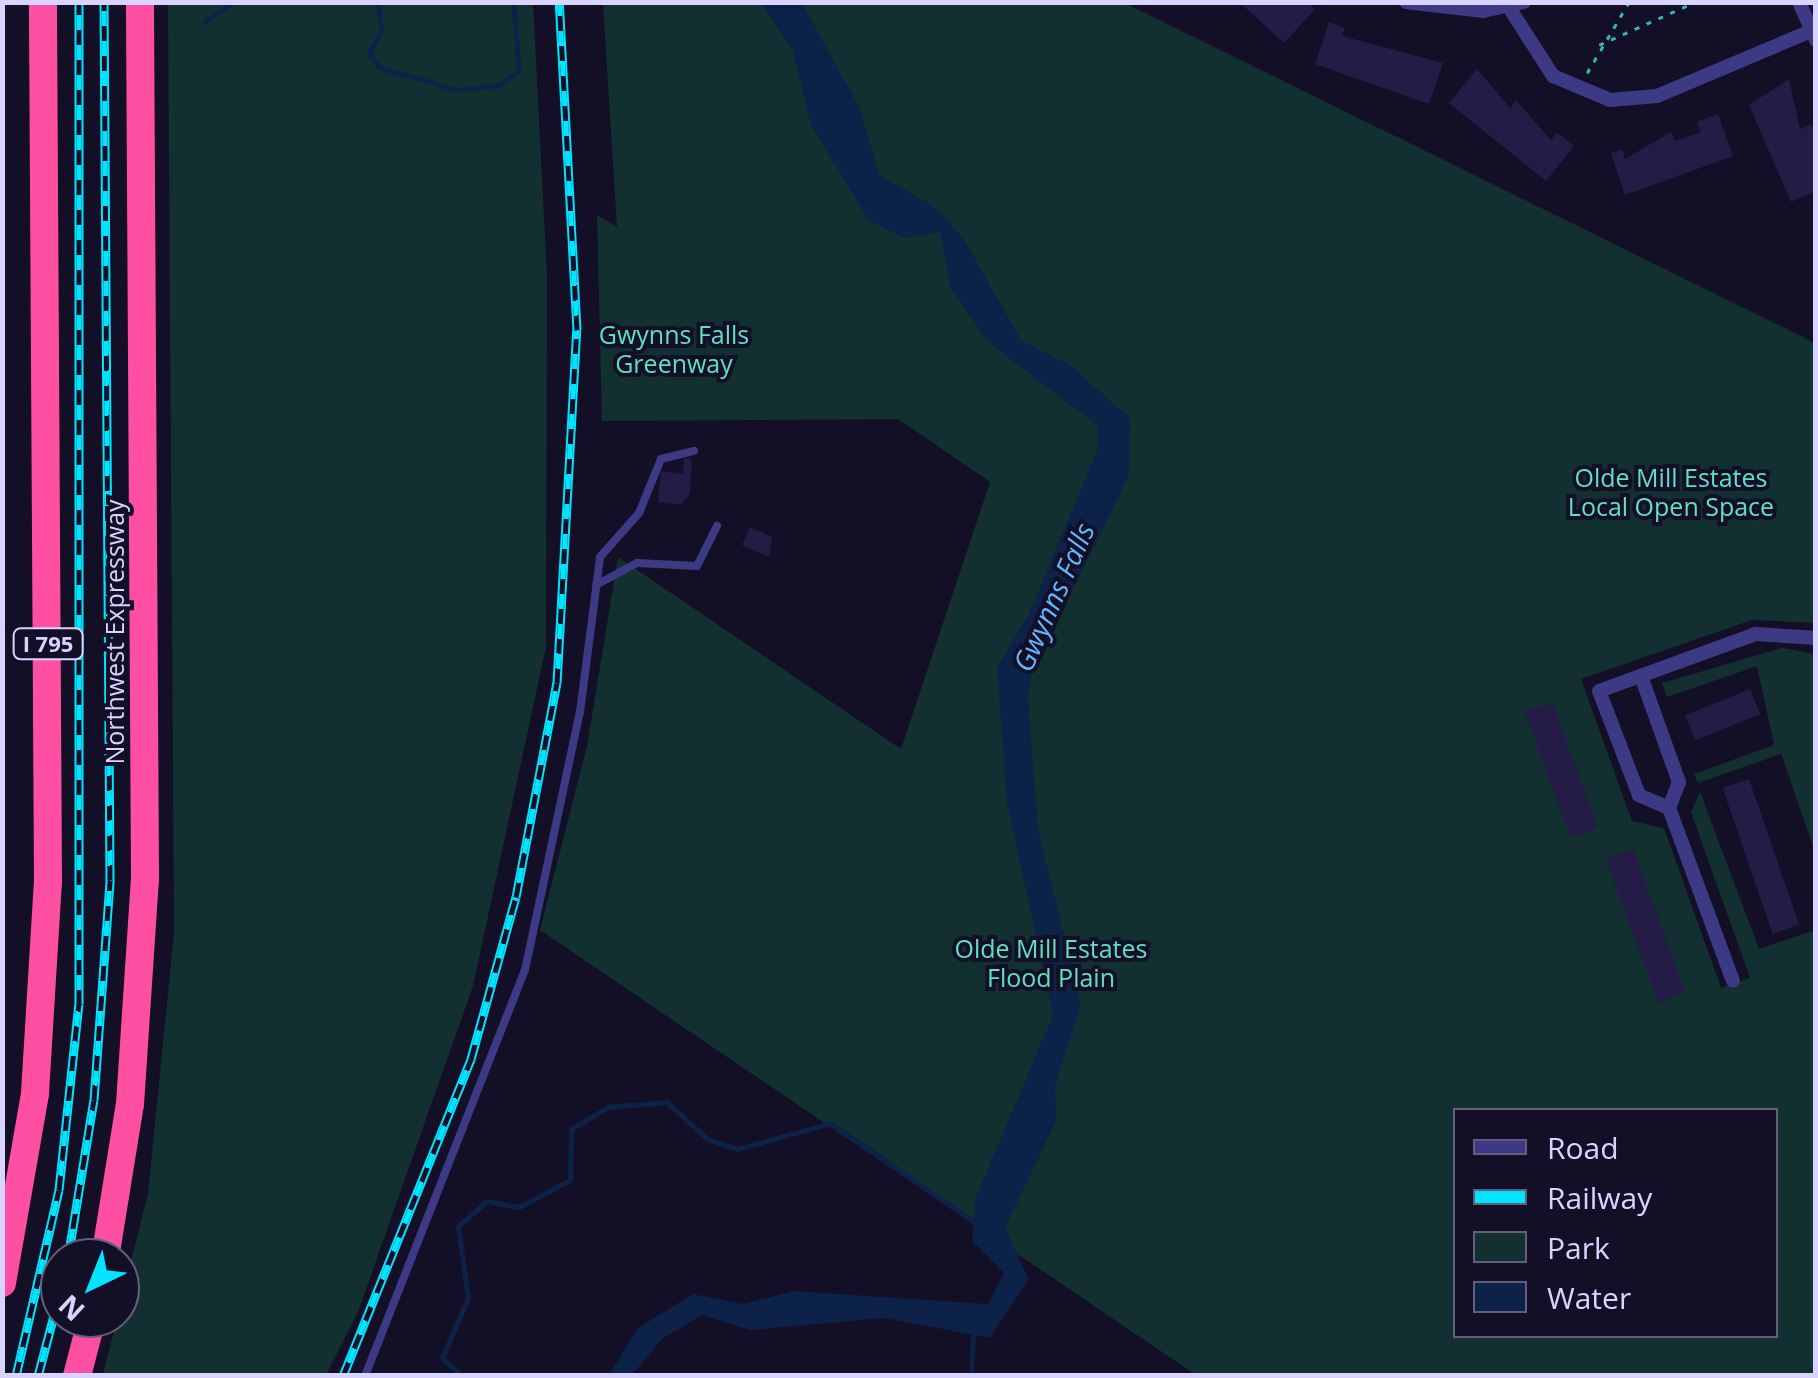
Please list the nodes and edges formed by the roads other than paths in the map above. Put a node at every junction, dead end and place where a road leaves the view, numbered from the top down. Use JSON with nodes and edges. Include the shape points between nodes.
{"nodes":[{"id":1,"x":43,"y":2,"type":"edge"},
{"id":2,"x":140,"y":2,"type":"edge"},
{"id":3,"x":1406,"y":2,"type":"edge"},
{"id":4,"x":1800,"y":2,"type":"edge"},
{"id":5,"x":1517,"y":6,"type":"edge"},
{"id":6,"x":1814,"y":35,"type":"edge"},
{"id":7,"x":694,"y":451,"type":"dead end"},
{"id":8,"x":717,"y":526,"type":"dead end"},
{"id":9,"x":596,"y":584,"type":"junction"},
{"id":10,"x":1816,"y":638,"type":"edge"},
{"id":11,"x":1641,"y":676,"type":"junction"},
{"id":12,"x":1669,"y":808,"type":"junction"},
{"id":13,"x":1733,"y":981,"type":"dead end"},
{"id":14,"x":108,"y":1238,"type":"edge"},
{"id":15,"x":2,"y":1283,"type":"edge"},
{"id":16,"x":87,"y":1338,"type":"edge"},
{"id":17,"x":77,"y":1376,"type":"edge"},
{"id":18,"x":366,"y":1376,"type":"edge"}],
"edges":[{"from":1,"to":15,"type":"highway","number":"I 795","via":[[48,882],[35,1092]]},
{"from":2,"to":14,"type":"highway","name":"Northwest Expressway","via":[[145,878],[130,1104]]},
{"from":3,"to":5,"type":"street"},
{"from":4,"to":6,"type":"street"},
{"from":5,"to":6,"type":"street","via":[[1527,48],[1579,91],[1610,100],[1657,96]]},
{"from":7,"to":9,"type":"lane","via":[[661,458],[640,513],[600,557]]},
{"from":8,"to":9,"type":"lane","via":[[697,566],[637,563]]},
{"from":9,"to":18,"type":"lane","via":[[580,712],[525,970]]},
{"from":10,"to":11,"type":"street","via":[[1756,634]]},
{"from":11,"to":12,"type":"street","via":[[1680,782]]},
{"from":11,"to":12,"type":"street","via":[[1599,691],[1639,795]]},
{"from":12,"to":13,"type":"street"},
{"from":16,"to":17,"type":"highway"}]}
